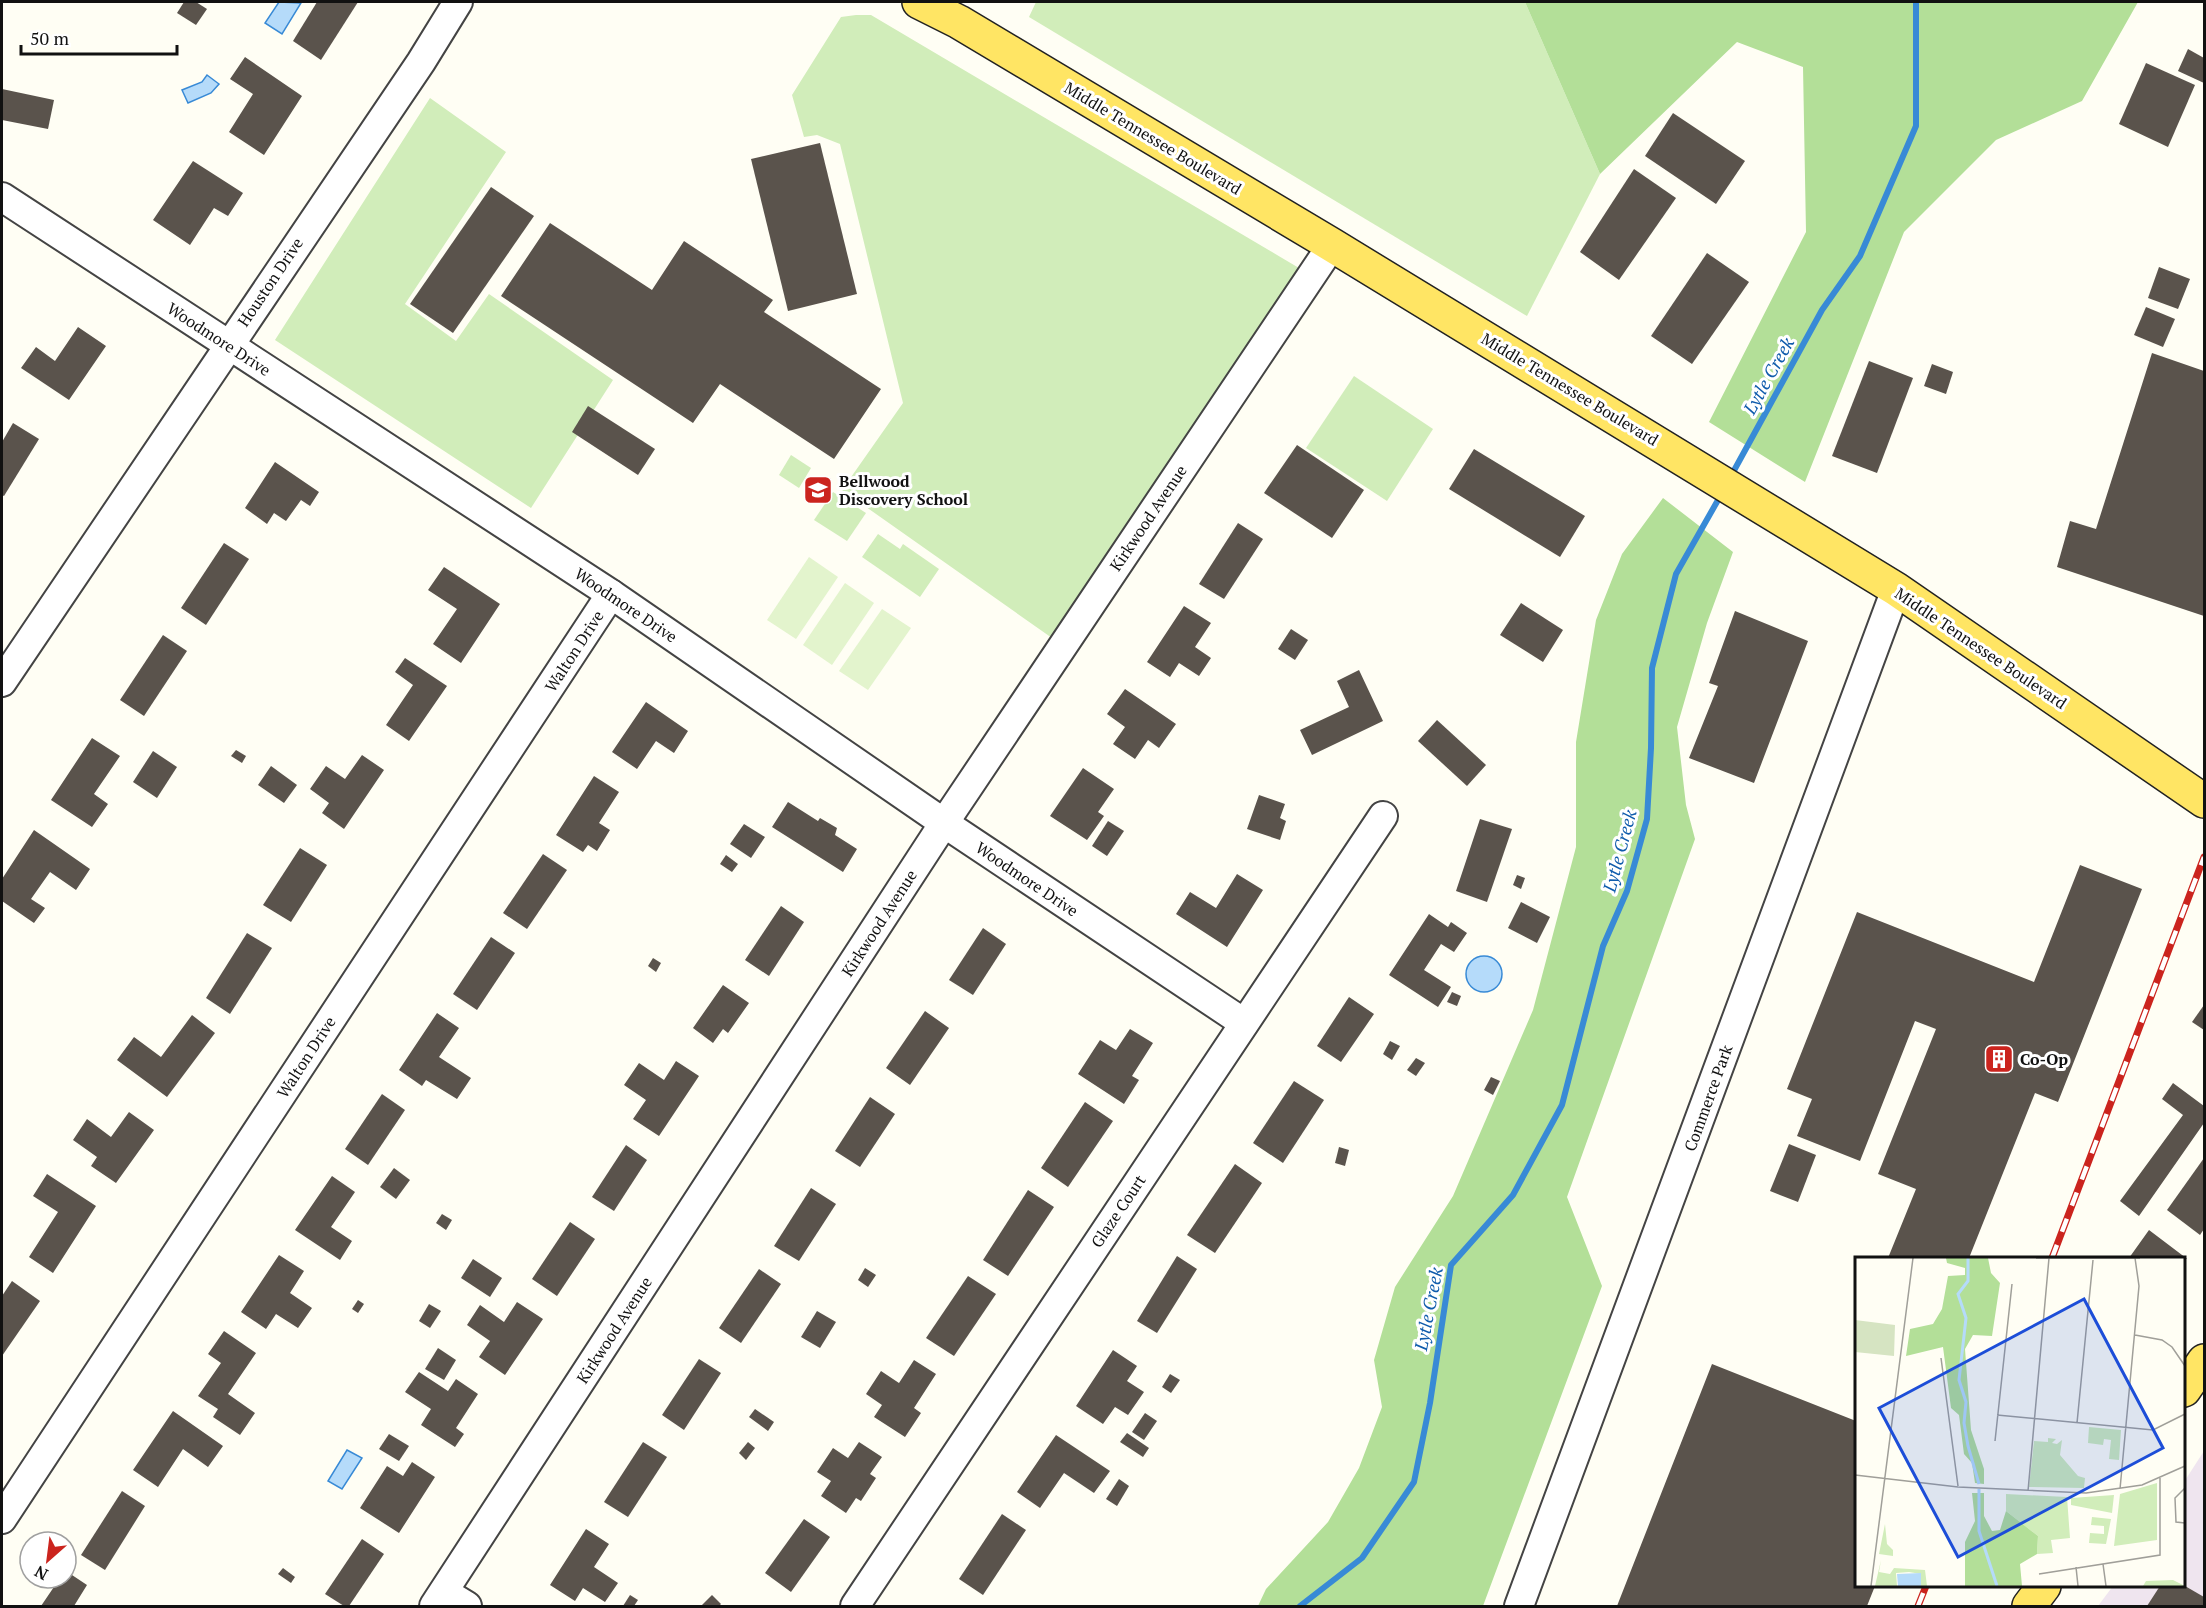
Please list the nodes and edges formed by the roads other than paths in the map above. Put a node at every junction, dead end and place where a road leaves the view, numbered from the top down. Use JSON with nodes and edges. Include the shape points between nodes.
{"nodes":[{"id":1,"x":458,"y":2,"type":"edge"},
{"id":2,"x":919,"y":2,"type":"edge"},
{"id":3,"x":2,"y":197,"type":"edge"},
{"id":4,"x":1332,"y":245,"type":"junction"},
{"id":5,"x":228,"y":344,"type":"junction"},
{"id":6,"x":1896,"y":589,"type":"junction"},
{"id":7,"x":611,"y":594,"type":"junction"},
{"id":8,"x":2,"y":682,"type":"edge"},
{"id":9,"x":2205,"y":801,"type":"edge"},
{"id":10,"x":1383,"y":816,"type":"dead end"},
{"id":11,"x":944,"y":823,"type":"junction"},
{"id":12,"x":1244,"y":1023,"type":"junction"},
{"id":13,"x":2205,"y":1361,"type":"edge"},
{"id":14,"x":2185,"y":1389,"type":"edge"},
{"id":15,"x":2,"y":1519,"type":"edge"},
{"id":16,"x":2043,"y":1587,"type":"edge"},
{"id":17,"x":448,"y":1602,"type":"edge"},
{"id":18,"x":855,"y":1606,"type":"edge"},
{"id":19,"x":1519,"y":1606,"type":"edge"},
{"id":20,"x":2029,"y":1606,"type":"edge"}],
"edges":[{"from":1,"to":5,"type":"street","name":"Houston Drive"},
{"from":2,"to":4,"type":"main road","name":"Middle Tennessee Boulevard"},
{"from":3,"to":5,"type":"street","name":"Woodmore Drive"},
{"from":4,"to":6,"type":"main road","name":"Middle Tennessee Boulevard"},
{"from":4,"to":11,"type":"street","name":"Kirkwood Avenue"},
{"from":5,"to":7,"type":"street","name":"Woodmore Drive"},
{"from":5,"to":8,"type":"street","name":"Houston Drive"},
{"from":6,"to":9,"type":"main road","name":"Middle Tennessee Boulevard"},
{"from":6,"to":19,"type":"street","name":"Commerce Park"},
{"from":7,"to":11,"type":"street","name":"Woodmore Drive"},
{"from":7,"to":15,"type":"street","name":"Walton Drive"},
{"from":10,"to":12,"type":"street","name":"Glaze Court"},
{"from":11,"to":12,"type":"street","name":"Woodmore Drive"},
{"from":11,"to":17,"type":"street","name":"Kirkwood Avenue"},
{"from":12,"to":18,"type":"street","name":"Glaze Court"},
{"from":13,"to":14,"type":"main road"},
{"from":16,"to":20,"type":"main road"}]}
